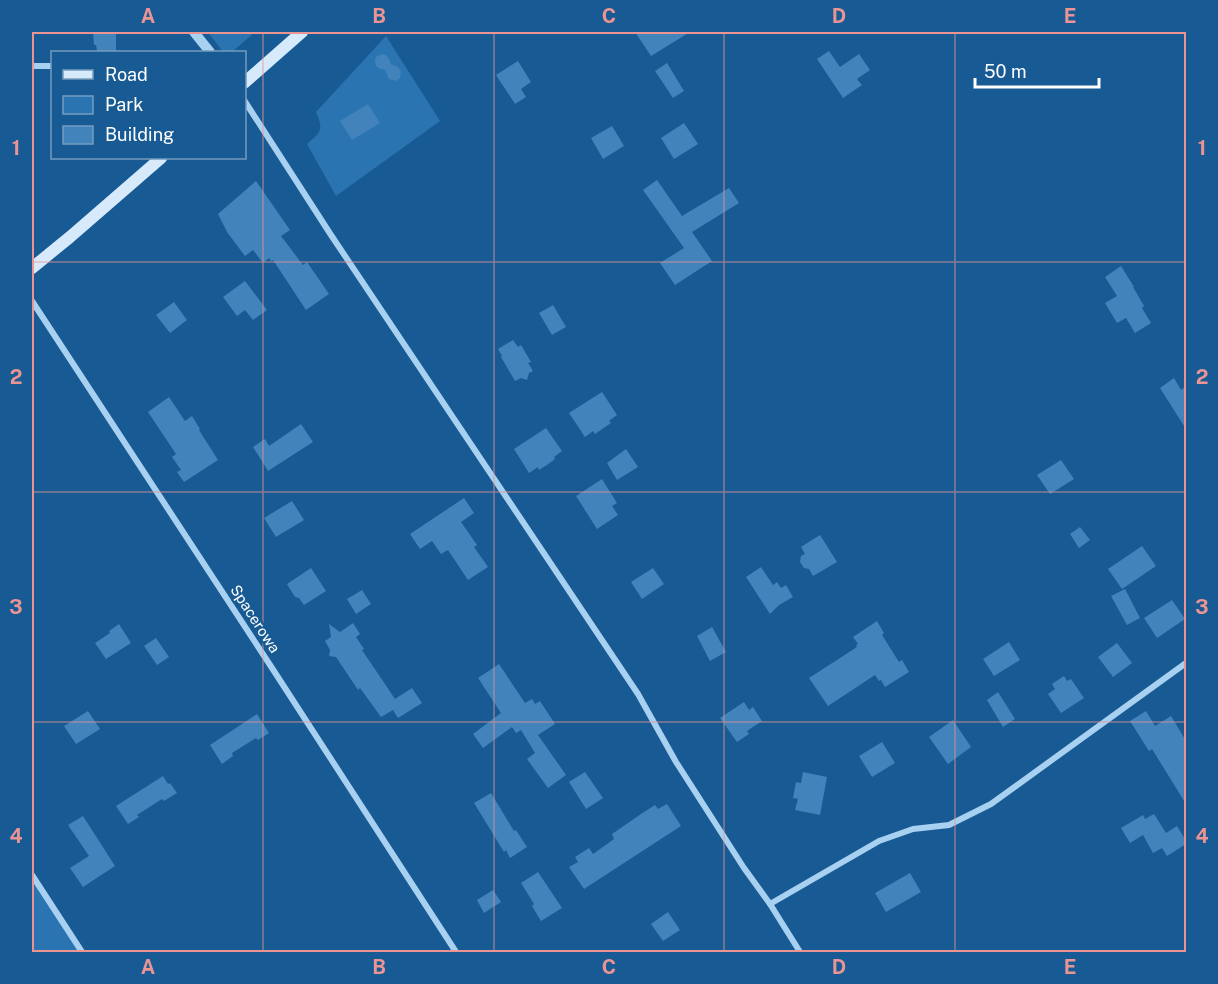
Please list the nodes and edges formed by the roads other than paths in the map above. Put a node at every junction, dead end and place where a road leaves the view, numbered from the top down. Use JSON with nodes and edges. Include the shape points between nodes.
{"nodes":[{"id":1,"x":194,"y":32,"type":"edge"},
{"id":2,"x":302,"y":32,"type":"edge"},
{"id":3,"x":209,"y":51,"type":"edge"},
{"id":4,"x":32,"y":66,"type":"edge"},
{"id":5,"x":51,"y":66,"type":"edge"},
{"id":6,"x":246,"y":81,"type":"edge"},
{"id":7,"x":246,"y":103,"type":"edge"},
{"id":8,"x":160,"y":159,"type":"edge"},
{"id":9,"x":32,"y":268,"type":"edge"},
{"id":10,"x":32,"y":301,"type":"edge"},
{"id":11,"x":1186,"y":663,"type":"edge"},
{"id":12,"x":32,"y":875,"type":"edge"},
{"id":13,"x":770,"y":904,"type":"junction"},
{"id":14,"x":82,"y":952,"type":"edge"},
{"id":15,"x":456,"y":952,"type":"edge"},
{"id":16,"x":800,"y":952,"type":"edge"}],
"edges":[{"from":1,"to":3,"type":"street"},
{"from":2,"to":6,"type":"main road"},
{"from":4,"to":5,"type":"street"},
{"from":7,"to":13,"type":"street","via":[[638,694],[719,831]]},
{"from":8,"to":9,"type":"main road"},
{"from":10,"to":15,"type":"street","name":"Spacerowa"},
{"from":11,"to":13,"type":"street","via":[[991,804],[949,825],[913,828],[879,841]]},
{"from":12,"to":14,"type":"street"},
{"from":13,"to":16,"type":"street"}]}
